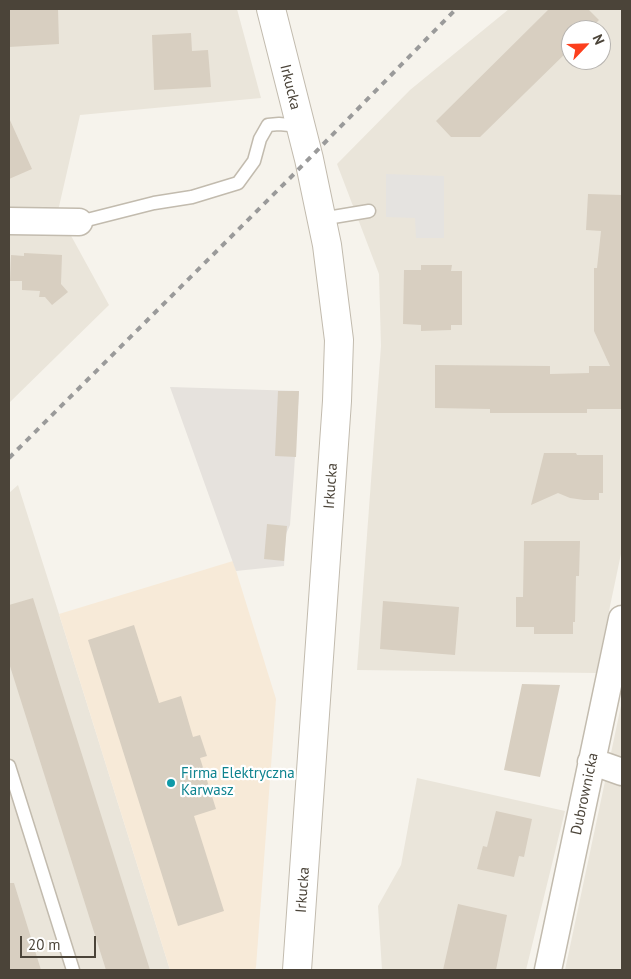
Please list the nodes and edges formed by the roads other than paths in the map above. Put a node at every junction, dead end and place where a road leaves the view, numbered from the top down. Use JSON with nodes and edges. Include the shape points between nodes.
{"nodes":[{"id":1,"x":271,"y":9,"type":"edge"},
{"id":2,"x":300,"y":126,"type":"junction"},
{"id":3,"x":369,"y":211,"type":"dead end"},
{"id":4,"x":321,"y":219,"type":"junction"},
{"id":5,"x":9,"y":221,"type":"edge"},
{"id":6,"x":79,"y":222,"type":"joint"},
{"id":7,"x":622,"y":619,"type":"edge"},
{"id":8,"x":591,"y":762,"type":"junction"},
{"id":9,"x":9,"y":766,"type":"edge"},
{"id":10,"x":621,"y":771,"type":"edge"},
{"id":11,"x":73,"y":970,"type":"edge"},
{"id":12,"x":297,"y":970,"type":"edge"},
{"id":13,"x":548,"y":970,"type":"edge"}],
"edges":[{"from":1,"to":2,"type":"street","name":"Irkucka"},
{"from":2,"to":4,"type":"street","name":"Irkucka"},
{"from":2,"to":6,"type":"lane","via":[[268,125],[254,161],[238,183],[192,197]]},
{"from":3,"to":4,"type":"lane"},
{"from":4,"to":12,"type":"street","name":"Irkucka","via":[[339,340]]},
{"from":5,"to":6,"type":"street"},
{"from":7,"to":8,"type":"street","name":"Dubrownicka"},
{"from":8,"to":10,"type":"street"},
{"from":8,"to":13,"type":"street","name":"Dubrownicka"},
{"from":9,"to":11,"type":"lane"}]}
